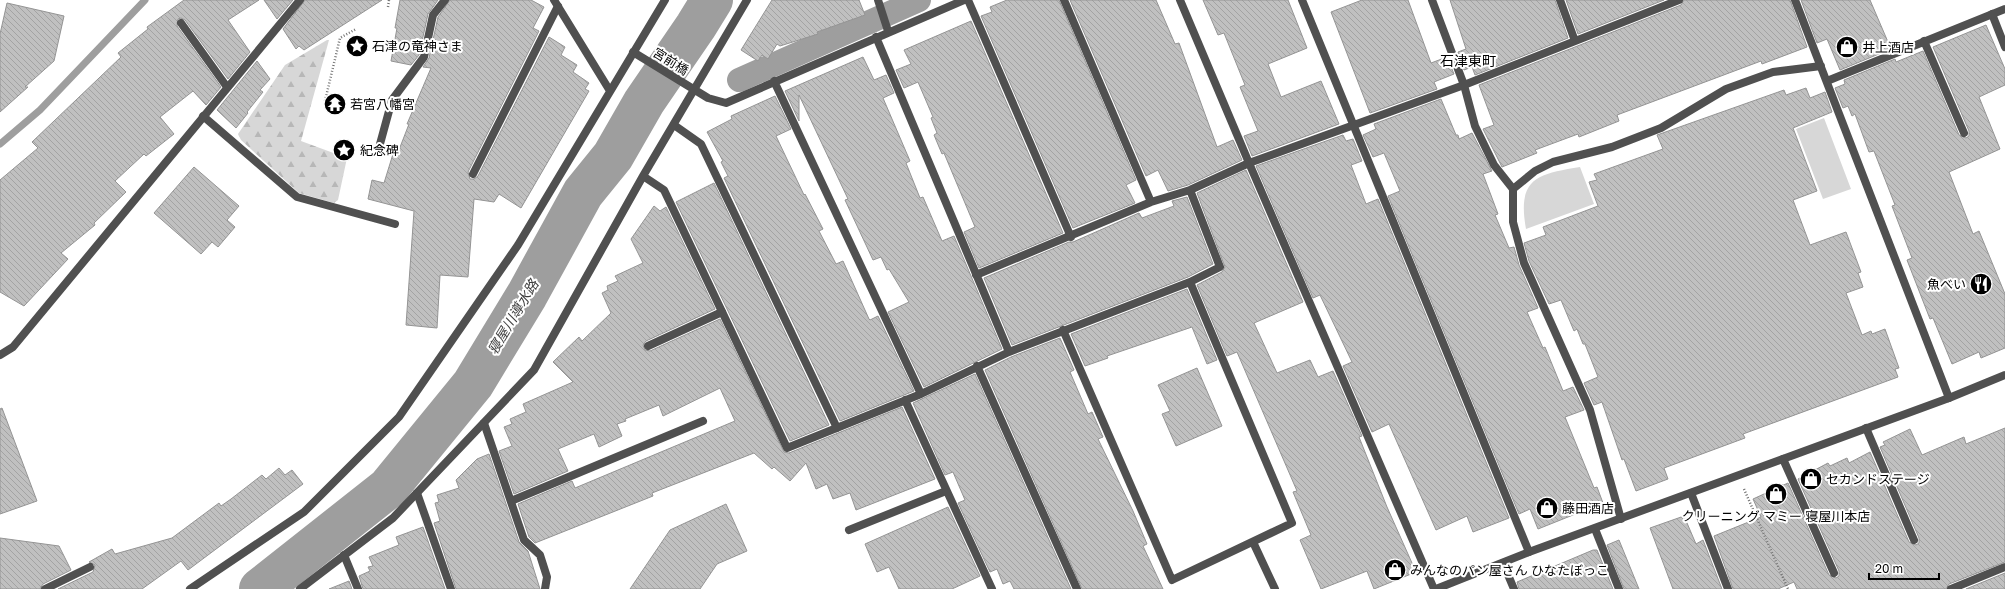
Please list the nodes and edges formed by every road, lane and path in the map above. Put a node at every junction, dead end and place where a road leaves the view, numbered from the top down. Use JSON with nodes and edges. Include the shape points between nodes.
{"nodes":[{"id":1,"x":300,"y":0,"type":"edge"},
{"id":2,"x":389,"y":0,"type":"edge"},
{"id":3,"x":445,"y":0,"type":"edge"},
{"id":4,"x":665,"y":0,"type":"edge"},
{"id":5,"x":747,"y":0,"type":"edge"},
{"id":6,"x":964,"y":0,"type":"edge"},
{"id":7,"x":968,"y":0,"type":"edge"},
{"id":8,"x":1064,"y":0,"type":"edge"},
{"id":9,"x":1180,"y":0,"type":"edge"},
{"id":10,"x":1302,"y":0,"type":"edge"},
{"id":11,"x":1432,"y":0,"type":"edge"},
{"id":12,"x":1560,"y":0,"type":"edge"},
{"id":13,"x":1679,"y":0,"type":"edge"},
{"id":14,"x":1795,"y":0,"type":"edge"},
{"id":15,"x":1670,"y":2,"type":"edge"},
{"id":16,"x":556,"y":3,"type":"edge"},
{"id":17,"x":879,"y":4,"type":"edge"},
{"id":18,"x":388,"y":7,"type":"dead end"},
{"id":19,"x":2005,"y":9,"type":"edge"},
{"id":20,"x":1992,"y":14,"type":"junction"},
{"id":21,"x":181,"y":23,"type":"dead end"},
{"id":22,"x":887,"y":28,"type":"junction"},
{"id":23,"x":356,"y":30,"type":"dead end"},
{"id":24,"x":876,"y":37,"type":"junction"},
{"id":25,"x":1575,"y":41,"type":"junction"},
{"id":26,"x":1924,"y":41,"type":"junction"},
{"id":27,"x":2005,"y":46,"type":"edge"},
{"id":28,"x":636,"y":54,"type":"junction"},
{"id":29,"x":1821,"y":66,"type":"junction"},
{"id":30,"x":774,"y":81,"type":"junction"},
{"id":31,"x":1827,"y":81,"type":"junction"},
{"id":32,"x":1464,"y":85,"type":"junction"},
{"id":33,"x":227,"y":87,"type":"junction"},
{"id":34,"x":692,"y":89,"type":"junction"},
{"id":35,"x":610,"y":91,"type":"junction"},
{"id":36,"x":325,"y":101,"type":"dead end"},
{"id":37,"x":203,"y":116,"type":"junction"},
{"id":38,"x":674,"y":125,"type":"junction"},
{"id":39,"x":1352,"y":125,"type":"junction"},
{"id":40,"x":1964,"y":133,"type":"dead end"},
{"id":41,"x":380,"y":144,"type":"dead end"},
{"id":42,"x":1249,"y":163,"type":"junction"},
{"id":43,"x":473,"y":174,"type":"dead end"},
{"id":44,"x":643,"y":176,"type":"junction"},
{"id":45,"x":1513,"y":189,"type":"junction"},
{"id":46,"x":1190,"y":190,"type":"junction"},
{"id":47,"x":1151,"y":202,"type":"junction"},
{"id":48,"x":396,"y":224,"type":"dead end"},
{"id":49,"x":1071,"y":237,"type":"junction"},
{"id":50,"x":976,"y":275,"type":"junction"},
{"id":51,"x":1190,"y":282,"type":"junction"},
{"id":52,"x":722,"y":312,"type":"junction"},
{"id":53,"x":1063,"y":330,"type":"junction"},
{"id":54,"x":648,"y":346,"type":"dead end"},
{"id":55,"x":1009,"y":352,"type":"junction"},
{"id":56,"x":0,"y":355,"type":"edge"},
{"id":57,"x":977,"y":366,"type":"junction"},
{"id":58,"x":2005,"y":375,"type":"edge"},
{"id":59,"x":921,"y":394,"type":"junction"},
{"id":60,"x":1949,"y":398,"type":"junction"},
{"id":61,"x":905,"y":400,"type":"junction"},
{"id":62,"x":703,"y":421,"type":"dead end"},
{"id":63,"x":484,"y":423,"type":"junction"},
{"id":64,"x":837,"y":428,"type":"junction"},
{"id":65,"x":1866,"y":428,"type":"junction"},
{"id":66,"x":1783,"y":459,"type":"junction"},
{"id":67,"x":1738,"y":476,"type":"junction"},
{"id":68,"x":946,"y":490,"type":"junction"},
{"id":69,"x":417,"y":493,"type":"junction"},
{"id":70,"x":1691,"y":493,"type":"junction"},
{"id":71,"x":511,"y":501,"type":"junction"},
{"id":72,"x":1621,"y":519,"type":"junction"},
{"id":73,"x":1595,"y":529,"type":"junction"},
{"id":74,"x":850,"y":530,"type":"dead end"},
{"id":75,"x":1914,"y":540,"type":"dead end"},
{"id":76,"x":1253,"y":542,"type":"junction"},
{"id":77,"x":1529,"y":552,"type":"junction"},
{"id":78,"x":344,"y":555,"type":"junction"},
{"id":79,"x":1503,"y":563,"type":"junction"},
{"id":80,"x":90,"y":567,"type":"dead end"},
{"id":81,"x":2005,"y":567,"type":"edge"},
{"id":82,"x":1834,"y":573,"type":"dead end"},
{"id":83,"x":1967,"y":586,"type":"edge"},
{"id":84,"x":45,"y":589,"type":"edge"},
{"id":85,"x":190,"y":589,"type":"edge"},
{"id":86,"x":300,"y":589,"type":"edge"},
{"id":87,"x":358,"y":589,"type":"edge"},
{"id":88,"x":451,"y":589,"type":"edge"},
{"id":89,"x":545,"y":589,"type":"edge"},
{"id":90,"x":991,"y":589,"type":"edge"},
{"id":91,"x":1077,"y":589,"type":"edge"},
{"id":92,"x":1275,"y":589,"type":"edge"},
{"id":93,"x":1435,"y":589,"type":"edge"},
{"id":94,"x":1514,"y":589,"type":"edge"},
{"id":95,"x":1619,"y":589,"type":"edge"},
{"id":96,"x":1728,"y":589,"type":"edge"},
{"id":97,"x":1788,"y":589,"type":"edge"},
{"id":98,"x":1951,"y":589,"type":"edge"}],
"edges":[{"from":1,"to":33,"type":"street"},
{"from":2,"to":18,"type":"path"},
{"from":3,"to":41,"type":"street","via":[[433,15],[424,57],[392,100]]},
{"from":4,"to":28,"type":"street"},
{"from":5,"to":34,"type":"street"},
{"from":6,"to":22,"type":"street","name":"宮前橋"},
{"from":7,"to":49,"type":"street"},
{"from":8,"to":47,"type":"street"},
{"from":9,"to":42,"type":"street"},
{"from":10,"to":39,"type":"street"},
{"from":11,"to":32,"type":"street"},
{"from":12,"to":25,"type":"street"},
{"from":13,"to":15,"type":"street"},
{"from":14,"to":29,"type":"street"},
{"from":15,"to":25,"type":"street"},
{"from":16,"to":35,"type":"street"},
{"from":16,"to":43,"type":"street"},
{"from":17,"to":22,"type":"street"},
{"from":19,"to":20,"type":"street"},
{"from":20,"to":26,"type":"street"},
{"from":20,"to":27,"type":"street"},
{"from":21,"to":33,"type":"street"},
{"from":22,"to":24,"type":"street","name":"宮前橋"},
{"from":23,"to":36,"type":"path","via":[[340,38]]},
{"from":24,"to":30,"type":"street","name":"宮前橋"},
{"from":24,"to":50,"type":"street"},
{"from":25,"to":32,"type":"street"},
{"from":26,"to":31,"type":"street"},
{"from":26,"to":40,"type":"street"},
{"from":28,"to":34,"type":"street","name":"宮前橋"},
{"from":28,"to":35,"type":"street"},
{"from":29,"to":31,"type":"street"},
{"from":29,"to":45,"type":"street","via":[[1772,72],[1726,89],[1661,128],[1612,147],[1553,162],[1535,171]]},
{"from":30,"to":34,"type":"street","name":"宮前橋","via":[[726,103],[708,98]]},
{"from":30,"to":59,"type":"street"},
{"from":31,"to":60,"type":"street"},
{"from":32,"to":39,"type":"street"},
{"from":32,"to":45,"type":"street","via":[[1475,126],[1494,165]]},
{"from":33,"to":37,"type":"street"},
{"from":34,"to":38,"type":"street"},
{"from":35,"to":85,"type":"street","via":[[518,245],[399,416],[304,512]]},
{"from":37,"to":48,"type":"street","via":[[297,197]]},
{"from":37,"to":56,"type":"street","via":[[13,347]]},
{"from":38,"to":44,"type":"street"},
{"from":38,"to":64,"type":"street","via":[[701,144]]},
{"from":39,"to":42,"type":"street"},
{"from":39,"to":77,"type":"street"},
{"from":42,"to":46,"type":"street"},
{"from":42,"to":93,"type":"street"},
{"from":44,"to":52,"type":"street","via":[[664,190]]},
{"from":44,"to":63,"type":"street","via":[[534,370]]},
{"from":45,"to":72,"type":"street","via":[[1513,222],[1524,263],[1590,410]]},
{"from":46,"to":47,"type":"street"},
{"from":46,"to":51,"type":"street","via":[[1220,267]]},
{"from":47,"to":49,"type":"street"},
{"from":49,"to":50,"type":"street"},
{"from":50,"to":55,"type":"street"},
{"from":51,"to":53,"type":"street"},
{"from":51,"to":76,"type":"street","via":[[1292,523]]},
{"from":52,"to":54,"type":"street"},
{"from":52,"to":64,"type":"street","via":[[787,448]]},
{"from":53,"to":55,"type":"street"},
{"from":53,"to":76,"type":"street","via":[[1172,580]]},
{"from":55,"to":57,"type":"street"},
{"from":57,"to":59,"type":"street"},
{"from":57,"to":91,"type":"street"},
{"from":58,"to":60,"type":"street"},
{"from":59,"to":61,"type":"street"},
{"from":60,"to":65,"type":"street"},
{"from":61,"to":64,"type":"street"},
{"from":61,"to":68,"type":"street"},
{"from":62,"to":71,"type":"street"},
{"from":63,"to":69,"type":"street"},
{"from":63,"to":71,"type":"street"},
{"from":65,"to":66,"type":"street"},
{"from":65,"to":75,"type":"street"},
{"from":66,"to":67,"type":"street"},
{"from":66,"to":82,"type":"street"},
{"from":67,"to":70,"type":"street"},
{"from":67,"to":97,"type":"path"},
{"from":68,"to":74,"type":"street"},
{"from":68,"to":90,"type":"street"},
{"from":69,"to":78,"type":"street","via":[[393,518]]},
{"from":69,"to":88,"type":"street"},
{"from":70,"to":72,"type":"street"},
{"from":70,"to":96,"type":"street"},
{"from":71,"to":89,"type":"street","via":[[524,540],[540,555],[547,577]]},
{"from":72,"to":73,"type":"street"},
{"from":73,"to":77,"type":"street"},
{"from":73,"to":95,"type":"street"},
{"from":76,"to":92,"type":"street"},
{"from":77,"to":79,"type":"street"},
{"from":78,"to":86,"type":"street"},
{"from":78,"to":87,"type":"street"},
{"from":79,"to":93,"type":"street"},
{"from":79,"to":94,"type":"street"},
{"from":80,"to":84,"type":"street"},
{"from":81,"to":83,"type":"street"},
{"from":83,"to":98,"type":"street"}]}
